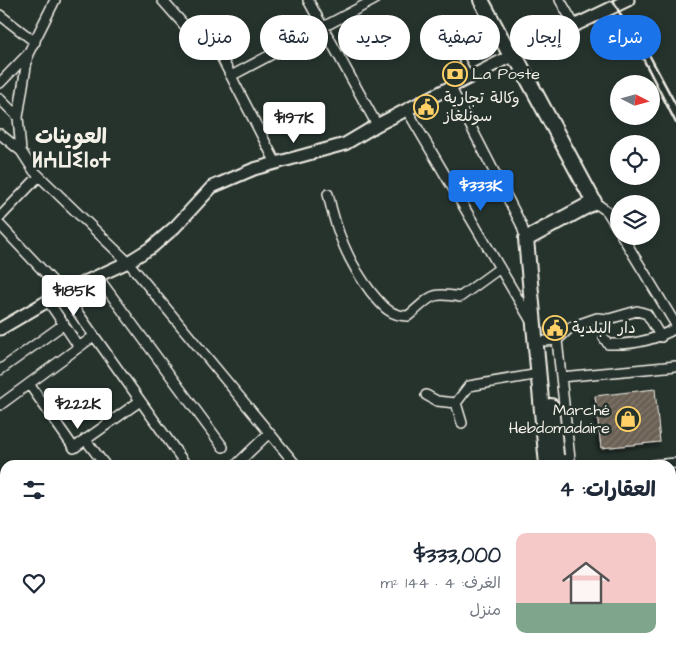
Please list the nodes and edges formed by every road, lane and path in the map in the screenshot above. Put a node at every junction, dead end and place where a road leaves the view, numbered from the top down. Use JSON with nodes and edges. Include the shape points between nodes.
{"nodes":[{"id":1,"x":56,"y":0,"type":"edge"},
{"id":2,"x":162,"y":0,"type":"edge"},
{"id":3,"x":308,"y":0,"type":"edge"},
{"id":4,"x":374,"y":0,"type":"edge"},
{"id":5,"x":481,"y":0,"type":"edge"},
{"id":6,"x":492,"y":0,"type":"edge"},
{"id":7,"x":560,"y":0,"type":"edge"},
{"id":8,"x":628,"y":0,"type":"edge"},
{"id":9,"x":0,"y":15,"type":"edge"},
{"id":10,"x":317,"y":15,"type":"edge"},
{"id":11,"x":569,"y":15,"type":"edge"},
{"id":12,"x":580,"y":24,"type":"edge"},
{"id":13,"x":328,"y":25,"type":"edge"},
{"id":14,"x":328,"y":34,"type":"edge"},
{"id":15,"x":34,"y":42,"type":"junction"},
{"id":16,"x":510,"y":42,"type":"edge"},
{"id":17,"x":510,"y":46,"type":"edge"},
{"id":18,"x":28,"y":54,"type":"junction"},
{"id":19,"x":510,"y":59,"type":"edge"},
{"id":20,"x":261,"y":60,"type":"edge"},
{"id":21,"x":462,"y":60,"type":"edge"},
{"id":22,"x":518,"y":60,"type":"edge"},
{"id":23,"x":231,"y":76,"type":"junction"},
{"id":24,"x":472,"y":77,"type":"junction"},
{"id":25,"x":0,"y":82,"type":"edge"},
{"id":26,"x":451,"y":88,"type":"junction"},
{"id":27,"x":0,"y":99,"type":"edge"},
{"id":28,"x":407,"y":110,"type":"junction"},
{"id":29,"x":18,"y":117,"type":"junction"},
{"id":30,"x":378,"y":125,"type":"junction"},
{"id":31,"x":0,"y":134,"type":"edge"},
{"id":32,"x":20,"y":151,"type":"junction"},
{"id":33,"x":276,"y":163,"type":"junction"},
{"id":34,"x":39,"y":176,"type":"junction"},
{"id":35,"x":328,"y":194,"type":"dead end"},
{"id":36,"x":594,"y":202,"type":"junction"},
{"id":37,"x":610,"y":214,"type":"edge"},
{"id":38,"x":0,"y":218,"type":"edge"},
{"id":39,"x":0,"y":225,"type":"edge"},
{"id":40,"x":530,"y":237,"type":"junction"},
{"id":41,"x":627,"y":245,"type":"edge"},
{"id":42,"x":128,"y":262,"type":"junction"},
{"id":43,"x":500,"y":268,"type":"junction"},
{"id":44,"x":98,"y":276,"type":"junction"},
{"id":45,"x":62,"y":292,"type":"junction"},
{"id":46,"x":48,"y":301,"type":"junction"},
{"id":47,"x":64,"y":324,"type":"junction"},
{"id":48,"x":2,"y":325,"type":"edge"},
{"id":49,"x":534,"y":325,"type":"junction"},
{"id":50,"x":676,"y":327,"type":"edge"},
{"id":51,"x":94,"y":336,"type":"junction"},
{"id":52,"x":661,"y":337,"type":"junction"},
{"id":53,"x":604,"y":338,"type":"dead end"},
{"id":54,"x":551,"y":341,"type":"junction"},
{"id":55,"x":79,"y":347,"type":"junction"},
{"id":56,"x":676,"y":366,"type":"edge"},
{"id":57,"x":0,"y":370,"type":"edge"},
{"id":58,"x":539,"y":374,"type":"junction"},
{"id":59,"x":561,"y":377,"type":"junction"},
{"id":60,"x":29,"y":384,"type":"junction"},
{"id":61,"x":426,"y":395,"type":"dead end"},
{"id":62,"x":140,"y":401,"type":"junction"},
{"id":63,"x":456,"y":403,"type":"junction"},
{"id":64,"x":0,"y":405,"type":"edge"},
{"id":65,"x":462,"y":423,"type":"dead end"},
{"id":66,"x":268,"y":434,"type":"junction"},
{"id":67,"x":85,"y":439,"type":"junction"},
{"id":68,"x":224,"y":447,"type":"dead end"},
{"id":69,"x":100,"y":460,"type":"edge"},
{"id":70,"x":182,"y":460,"type":"edge"},
{"id":71,"x":241,"y":460,"type":"edge"},
{"id":72,"x":291,"y":460,"type":"edge"},
{"id":73,"x":553,"y":460,"type":"edge"},
{"id":74,"x":554,"y":460,"type":"edge"},
{"id":75,"x":566,"y":460,"type":"edge"}],
"edges":[{"from":1,"to":15,"type":"street"},
{"from":2,"to":23,"type":"street","via":[[185,26],[217,49]]},
{"from":3,"to":10,"type":"street"},
{"from":4,"to":13,"type":"street"},
{"from":5,"to":17,"type":"main road"},
{"from":6,"to":16,"type":"main road"},
{"from":7,"to":11,"type":"street"},
{"from":8,"to":12,"type":"street"},
{"from":9,"to":15,"type":"street"},
{"from":14,"to":30,"type":"street"},
{"from":15,"to":18,"type":"street"},
{"from":18,"to":25,"type":"street"},
{"from":18,"to":29,"type":"street"},
{"from":19,"to":24,"type":"street"},
{"from":20,"to":23,"type":"street"},
{"from":21,"to":24,"type":"lane"},
{"from":22,"to":36,"type":"main road"},
{"from":23,"to":33,"type":"street"},
{"from":24,"to":26,"type":"street"},
{"from":26,"to":28,"type":"street"},
{"from":26,"to":40,"type":"street"},
{"from":27,"to":29,"type":"street"},
{"from":28,"to":30,"type":"street"},
{"from":28,"to":43,"type":"street"},
{"from":29,"to":32,"type":"street"},
{"from":30,"to":33,"type":"street","via":[[345,144]]},
{"from":31,"to":32,"type":"street"},
{"from":32,"to":34,"type":"street"},
{"from":33,"to":42,"type":"street","via":[[254,168],[212,187],[175,227]]},
{"from":34,"to":38,"type":"street"},
{"from":34,"to":42,"type":"street"},
{"from":35,"to":43,"type":"street","via":[[334,222],[356,272],[387,311],[408,316],[438,293],[460,297]]},
{"from":36,"to":37,"type":"street"},
{"from":36,"to":40,"type":"main road"},
{"from":39,"to":45,"type":"street"},
{"from":40,"to":49,"type":"main road"},
{"from":40,"to":54,"type":"main road"},
{"from":41,"to":50,"type":"street"},
{"from":42,"to":44,"type":"street"},
{"from":42,"to":66,"type":"street"},
{"from":43,"to":49,"type":"street"},
{"from":44,"to":45,"type":"street"},
{"from":44,"to":68,"type":"street"},
{"from":45,"to":46,"type":"street"},
{"from":45,"to":51,"type":"street"},
{"from":46,"to":47,"type":"street"},
{"from":46,"to":48,"type":"street"},
{"from":47,"to":55,"type":"street"},
{"from":47,"to":57,"type":"street"},
{"from":49,"to":58,"type":"main road"},
{"from":50,"to":52,"type":"street"},
{"from":51,"to":55,"type":"street"},
{"from":51,"to":62,"type":"street"},
{"from":52,"to":53,"type":"street","via":[[634,345],[608,344]]},
{"from":52,"to":54,"type":"street","via":[[647,314],[637,311],[609,319],[597,318],[571,327]]},
{"from":54,"to":59,"type":"street"},
{"from":54,"to":74,"type":"main road"},
{"from":55,"to":60,"type":"street"},
{"from":56,"to":59,"type":"street"},
{"from":58,"to":63,"type":"street","via":[[469,386]]},
{"from":58,"to":73,"type":"main road"},
{"from":59,"to":75,"type":"street","via":[[570,459]]},
{"from":60,"to":64,"type":"street"},
{"from":60,"to":67,"type":"street","via":[[74,448]]},
{"from":61,"to":63,"type":"street","via":[[437,401]]},
{"from":62,"to":67,"type":"street"},
{"from":62,"to":70,"type":"street"},
{"from":63,"to":65,"type":"street"},
{"from":66,"to":71,"type":"street"},
{"from":66,"to":72,"type":"street"},
{"from":67,"to":69,"type":"street"}]}
